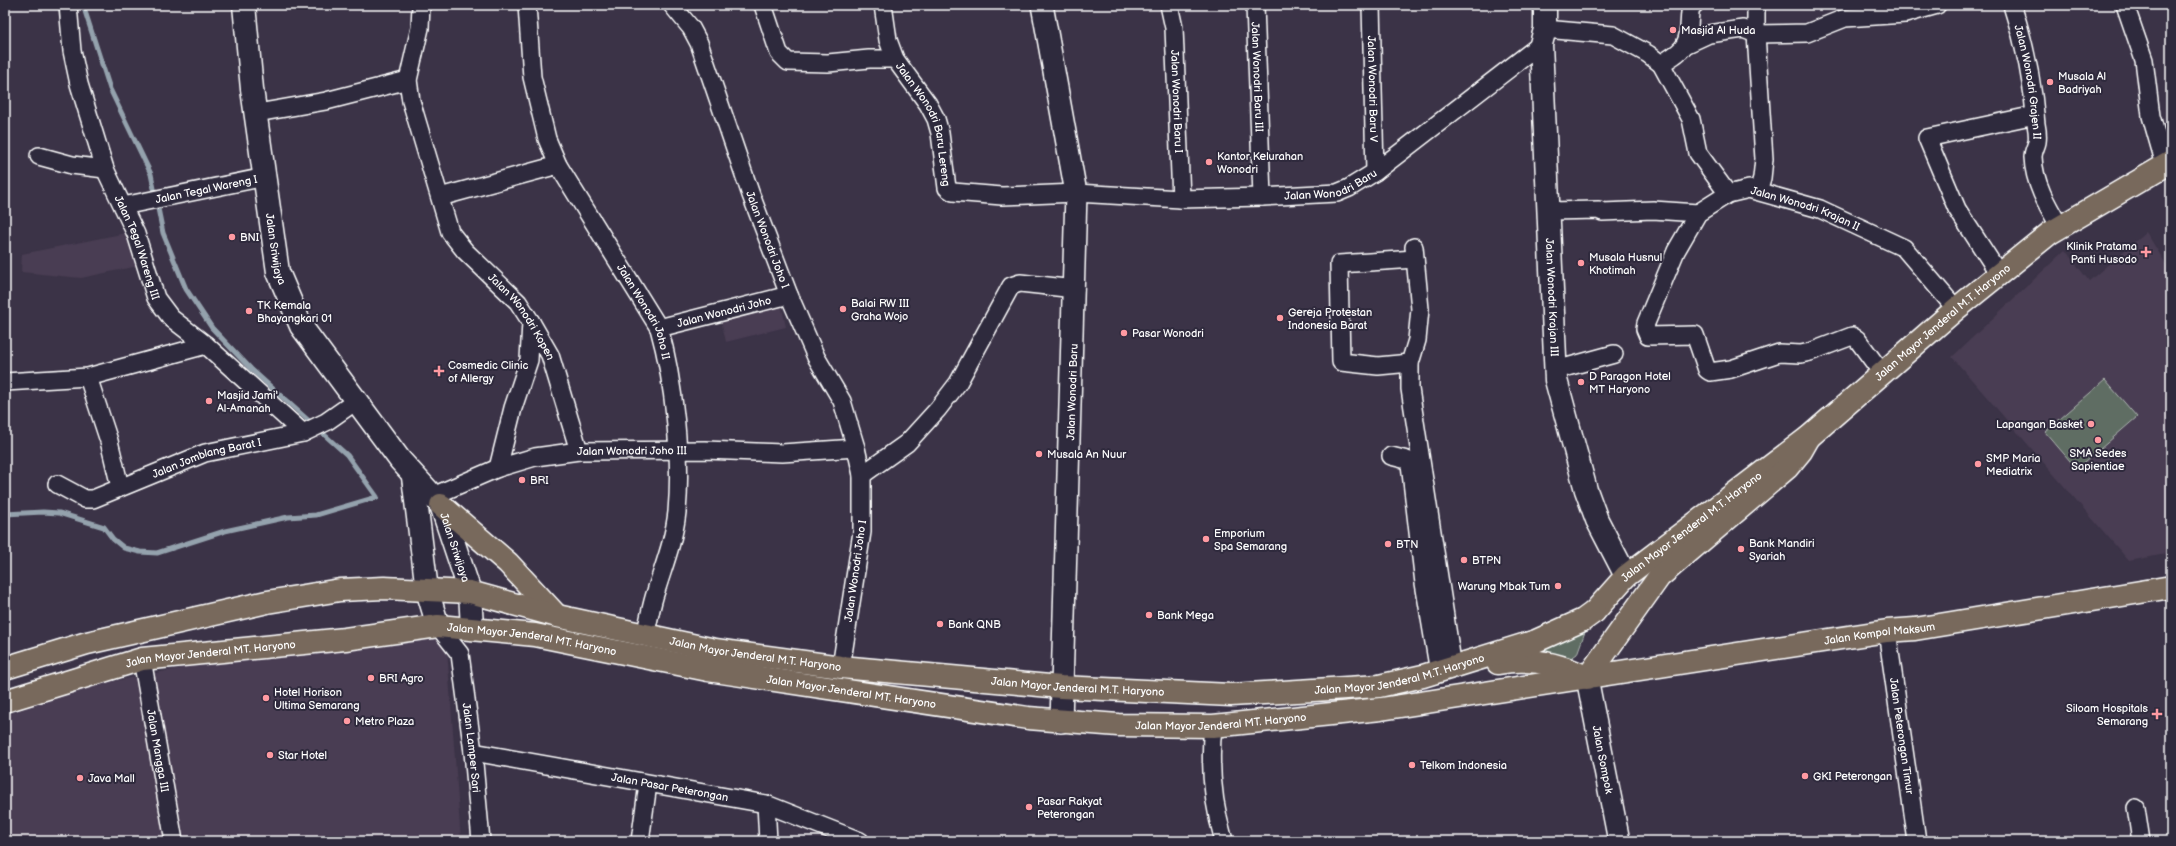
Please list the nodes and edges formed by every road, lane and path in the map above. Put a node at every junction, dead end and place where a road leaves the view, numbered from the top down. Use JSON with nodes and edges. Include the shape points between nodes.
{"nodes":[{"id":1,"x":68,"y":5,"type":"edge"},
{"id":2,"x":244,"y":5,"type":"edge"},
{"id":3,"x":421,"y":5,"type":"edge"},
{"id":4,"x":527,"y":5,"type":"edge"},
{"id":5,"x":672,"y":5,"type":"edge"},
{"id":6,"x":763,"y":5,"type":"edge"},
{"id":7,"x":883,"y":5,"type":"edge"},
{"id":8,"x":1042,"y":5,"type":"edge"},
{"id":9,"x":1169,"y":5,"type":"edge"},
{"id":10,"x":1255,"y":5,"type":"edge"},
{"id":11,"x":1371,"y":5,"type":"edge"},
{"id":12,"x":1545,"y":5,"type":"edge"},
{"id":13,"x":1694,"y":5,"type":"edge"},
{"id":14,"x":1756,"y":5,"type":"edge"},
{"id":15,"x":1938,"y":5,"type":"edge"},
{"id":16,"x":2012,"y":5,"type":"edge"},
{"id":17,"x":2125,"y":5,"type":"edge"},
{"id":18,"x":1756,"y":34,"type":"junction"},
{"id":19,"x":1543,"y":37,"type":"junction"},
{"id":20,"x":1685,"y":45,"type":"junction"},
{"id":21,"x":895,"y":59,"type":"junction"},
{"id":22,"x":1661,"y":64,"type":"junction"},
{"id":23,"x":408,"y":80,"type":"junction"},
{"id":24,"x":257,"y":113,"type":"junction"},
{"id":25,"x":2035,"y":115,"type":"junction"},
{"id":26,"x":39,"y":156,"type":"dead end"},
{"id":27,"x":2168,"y":163,"type":"edge"},
{"id":28,"x":558,"y":165,"type":"junction"},
{"id":29,"x":105,"y":169,"type":"junction"},
{"id":30,"x":1375,"y":172,"type":"junction"},
{"id":31,"x":265,"y":177,"type":"junction"},
{"id":32,"x":1758,"y":191,"type":"junction"},
{"id":33,"x":1076,"y":193,"type":"junction"},
{"id":34,"x":1728,"y":194,"type":"junction"},
{"id":35,"x":440,"y":197,"type":"junction"},
{"id":36,"x":1262,"y":197,"type":"junction"},
{"id":37,"x":1181,"y":199,"type":"junction"},
{"id":38,"x":122,"y":206,"type":"junction"},
{"id":39,"x":1549,"y":211,"type":"junction"},
{"id":40,"x":1698,"y":213,"type":"junction"},
{"id":41,"x":2060,"y":227,"type":"junction"},
{"id":42,"x":1999,"y":274,"type":"junction"},
{"id":43,"x":1075,"y":289,"type":"junction"},
{"id":44,"x":789,"y":295,"type":"junction"},
{"id":45,"x":1956,"y":309,"type":"junction"},
{"id":46,"x":531,"y":322,"type":"junction"},
{"id":47,"x":659,"y":328,"type":"junction"},
{"id":48,"x":206,"y":345,"type":"junction"},
{"id":49,"x":1614,"y":354,"type":"dead end"},
{"id":50,"x":1410,"y":362,"type":"junction"},
{"id":51,"x":1556,"y":370,"type":"junction"},
{"id":52,"x":1882,"y":373,"type":"junction"},
{"id":53,"x":88,"y":377,"type":"junction"},
{"id":54,"x":5,"y":382,"type":"edge"},
{"id":55,"x":356,"y":401,"type":"junction"},
{"id":56,"x":314,"y":427,"type":"junction"},
{"id":57,"x":1809,"y":437,"type":"junction"},
{"id":58,"x":856,"y":448,"type":"junction"},
{"id":59,"x":579,"y":451,"type":"junction"},
{"id":60,"x":678,"y":451,"type":"junction"},
{"id":61,"x":1391,"y":456,"type":"dead end"},
{"id":62,"x":498,"y":468,"type":"junction"},
{"id":63,"x":862,"y":476,"type":"junction"},
{"id":64,"x":57,"y":484,"type":"dead end"},
{"id":65,"x":120,"y":487,"type":"junction"},
{"id":66,"x":430,"y":500,"type":"junction"},
{"id":67,"x":1626,"y":576,"type":"junction"},
{"id":68,"x":2171,"y":587,"type":"edge"},
{"id":69,"x":427,"y":590,"type":"junction"},
{"id":70,"x":470,"y":592,"type":"junction"},
{"id":71,"x":556,"y":616,"type":"junction"},
{"id":72,"x":438,"y":626,"type":"junction"},
{"id":73,"x":472,"y":628,"type":"junction"},
{"id":74,"x":1622,"y":630,"type":"junction"},
{"id":75,"x":1887,"y":630,"type":"junction"},
{"id":76,"x":645,"y":636,"type":"junction"},
{"id":77,"x":460,"y":654,"type":"junction"},
{"id":78,"x":142,"y":660,"type":"junction"},
{"id":79,"x":1479,"y":660,"type":"junction"},
{"id":80,"x":840,"y":667,"type":"junction"},
{"id":81,"x":5,"y":668,"type":"edge"},
{"id":82,"x":1640,"y":668,"type":"junction"},
{"id":83,"x":1446,"y":670,"type":"junction"},
{"id":84,"x":1587,"y":678,"type":"junction"},
{"id":85,"x":1061,"y":687,"type":"junction"},
{"id":86,"x":5,"y":701,"type":"edge"},
{"id":87,"x":1061,"y":722,"type":"junction"},
{"id":88,"x":1213,"y":726,"type":"junction"},
{"id":89,"x":473,"y":752,"type":"junction"},
{"id":90,"x":648,"y":784,"type":"junction"},
{"id":91,"x":766,"y":804,"type":"junction"},
{"id":92,"x":2136,"y":808,"type":"dead end"},
{"id":93,"x":174,"y":841,"type":"edge"},
{"id":94,"x":481,"y":841,"type":"edge"},
{"id":95,"x":640,"y":841,"type":"edge"},
{"id":96,"x":768,"y":841,"type":"edge"},
{"id":97,"x":860,"y":841,"type":"edge"},
{"id":98,"x":1224,"y":841,"type":"edge"},
{"id":99,"x":1619,"y":841,"type":"edge"},
{"id":100,"x":1917,"y":841,"type":"edge"},
{"id":101,"x":2141,"y":841,"type":"edge"}],
"edges":[{"from":1,"to":29,"type":"street","name":"Jalan Tegal Wareng III","via":[[77,77]]},
{"from":2,"to":24,"type":"main road","name":"Jalan Sriwijaya"},
{"from":3,"to":23,"type":"street","name":"Jalan Wonodri Kopen","via":[[420,28]]},
{"from":4,"to":28,"type":"street","name":"Jalan Wonodri Joho II","via":[[532,77],[547,139]]},
{"from":5,"to":44,"type":"street","name":"Jalan Wonodri Joho I","via":[[691,28],[699,43],[751,195]]},
{"from":6,"to":21,"type":"street","via":[[779,53],[788,62],[828,63]]},
{"from":7,"to":21,"type":"street","name":"Jalan Wonodri Baru Lereng","via":[[888,40]]},
{"from":8,"to":33,"type":"street","name":"Jalan Wonodri Baru"},
{"from":9,"to":37,"type":"street","name":"Jalan Wonodri Baru I","via":[[1174,28]]},
{"from":10,"to":36,"type":"street","name":"Jalan Wonodri Baru III"},
{"from":11,"to":30,"type":"street","name":"Jalan Wonodri Baru V"},
{"from":12,"to":19,"type":"main road","name":"Jalan Wonodri Krajan III"},
{"from":13,"to":20,"type":"street","via":[[1690,7]]},
{"from":14,"to":18,"type":"street"},
{"from":15,"to":18,"type":"street","via":[[1905,14],[1845,18],[1807,33]]},
{"from":16,"to":25,"type":"street","name":"Jalan Wonodri Grajen II","via":[[2030,65]]},
{"from":17,"to":27,"type":"street","via":[[2144,60],[2151,116]]},
{"from":18,"to":20,"type":"street","via":[[1743,29],[1709,34]]},
{"from":18,"to":32,"type":"street","via":[[1764,159]]},
{"from":19,"to":22,"type":"street","via":[[1613,35]]},
{"from":19,"to":30,"type":"street","name":"Jalan Wonodri Baru"},
{"from":19,"to":39,"type":"main road","name":"Jalan Wonodri Krajan III"},
{"from":20,"to":22,"type":"street"},
{"from":21,"to":33,"type":"street","name":"Jalan Wonodri Baru Lereng","via":[[925,99],[936,119],[945,182],[949,191],[1002,196]]},
{"from":22,"to":34,"type":"street","via":[[1691,119],[1698,153]]},
{"from":23,"to":24,"type":"street","via":[[326,101]]},
{"from":23,"to":35,"type":"street","name":"Jalan Wonodri Kopen","via":[[411,101]]},
{"from":24,"to":31,"type":"main road","name":"Jalan Sriwijaya"},
{"from":25,"to":41,"type":"street","name":"Jalan Wonodri Grajen II","via":[[2037,143],[2033,155],[2038,185]]},
{"from":25,"to":42,"type":"street","via":[[1927,138],[1957,209]]},
{"from":26,"to":29,"type":"street","via":[[72,165]]},
{"from":27,"to":41,"type":"main road","name":"Jalan Mayor Jenderal M.T. Haryono"},
{"from":28,"to":35,"type":"street"},
{"from":28,"to":47,"type":"street","name":"Jalan Wonodri Joho II"},
{"from":29,"to":38,"type":"street","name":"Jalan Tegal Wareng III"},
{"from":30,"to":36,"type":"street","name":"Jalan Wonodri Baru","via":[[1337,193]]},
{"from":31,"to":38,"type":"street","name":"Jalan Tegal Wareng I"},
{"from":31,"to":55,"type":"main road","name":"Jalan Sriwijaya","via":[[278,272],[301,326]]},
{"from":32,"to":34,"type":"street","name":"Jalan Wonodri Krajan II","via":[[1748,189]]},
{"from":32,"to":45,"type":"street","name":"Jalan Wonodri Krajan II","via":[[1820,209],[1904,248]]},
{"from":33,"to":37,"type":"street","name":"Jalan Wonodri Baru"},
{"from":33,"to":43,"type":"street","name":"Jalan Wonodri Baru"},
{"from":34,"to":40,"type":"street","name":"Jalan Wonodri Krajan II"},
{"from":35,"to":46,"type":"street","name":"Jalan Wonodri Kopen","via":[[450,232],[457,242],[518,302]]},
{"from":36,"to":37,"type":"street","name":"Jalan Wonodri Baru"},
{"from":38,"to":48,"type":"street","name":"Jalan Tegal Wareng III","via":[[136,234],[156,298],[170,318]]},
{"from":39,"to":40,"type":"street","via":[[1653,210]]},
{"from":39,"to":51,"type":"main road","name":"Jalan Wonodri Krajan III"},
{"from":40,"to":52,"type":"street","via":[[1676,251],[1646,323],[1648,336],[1695,335],[1707,370],[1710,372],[1731,369],[1779,353],[1810,352],[1854,337]]},
{"from":41,"to":42,"type":"main road","name":"Jalan Mayor Jenderal M.T. Haryono"},
{"from":42,"to":45,"type":"main road","name":"Jalan Mayor Jenderal M.T. Haryono"},
{"from":43,"to":63,"type":"street","via":[[1020,283],[1010,286],[958,383],[907,443]]},
{"from":43,"to":85,"type":"street","name":"Jalan Wonodri Baru"},
{"from":44,"to":47,"type":"street","name":"Jalan Wonodri Joho"},
{"from":44,"to":58,"type":"street","name":"Jalan Wonodri Joho I","via":[[816,357],[842,401]]},
{"from":45,"to":52,"type":"main road","name":"Jalan Mayor Jenderal M.T. Haryono"},
{"from":46,"to":59,"type":"street","name":"Jalan Wonodri Kopen","via":[[550,355]]},
{"from":46,"to":62,"type":"street","via":[[529,360],[513,408]]},
{"from":47,"to":60,"type":"street","name":"Jalan Wonodri Joho II","via":[[665,350]]},
{"from":48,"to":53,"type":"street"},
{"from":48,"to":56,"type":"street","name":"Jalan Tegal Wareng III"},
{"from":49,"to":51,"type":"street"},
{"from":50,"to":50,"type":"street","via":[[1417,340],[1420,309],[1415,253],[1339,264],[1341,362],[1378,366]]},
{"from":50,"to":83,"type":"street","via":[[1410,389]]},
{"from":51,"to":67,"type":"main road","name":"Jalan Wonodri Krajan III","via":[[1559,395],[1586,490],[1597,520]]},
{"from":52,"to":57,"type":"main road","name":"Jalan Mayor Jenderal M.T. Haryono"},
{"from":53,"to":54,"type":"street"},
{"from":53,"to":65,"type":"street","via":[[109,442]]},
{"from":55,"to":56,"type":"street","name":"Jalan Jomblang Barat I"},
{"from":55,"to":66,"type":"main road","name":"Jalan Sriwijaya"},
{"from":56,"to":65,"type":"street","name":"Jalan Jomblang Barat I","via":[[205,453]]},
{"from":57,"to":67,"type":"main road","name":"Jalan Mayor Jenderal M.T. Haryono"},
{"from":57,"to":74,"type":"main road","via":[[1786,468],[1659,577]]},
{"from":58,"to":60,"type":"street","name":"Jalan Wonodri Joho III","via":[[782,453]]},
{"from":58,"to":63,"type":"street","name":"Jalan Wonodri Joho I"},
{"from":59,"to":60,"type":"street","name":"Jalan Wonodri Joho III"},
{"from":59,"to":62,"type":"street","name":"Jalan Wonodri Joho III","via":[[535,458]]},
{"from":60,"to":76,"type":"street","name":"Jalan Wonodri Joho II","via":[[673,531]]},
{"from":61,"to":83,"type":"street","via":[[1407,460],[1410,464],[1424,583]]},
{"from":62,"to":66,"type":"street","name":"Jalan Wonodri Joho III"},
{"from":63,"to":80,"type":"street","name":"Jalan Wonodri Joho I","via":[[862,532]]},
{"from":64,"to":65,"type":"street","name":"Jalan Jomblang Barat I","via":[[85,499],[93,499]]},
{"from":66,"to":69,"type":"main road","name":"Jalan Sriwijaya"},
{"from":66,"to":70,"type":"main road","name":"Jalan Sriwijaya"},
{"from":66,"to":71,"type":"main road","via":[[508,563]]},
{"from":67,"to":79,"type":"main road","name":"Jalan Mayor Jenderal M.T. Haryono","via":[[1594,612],[1583,620],[1536,641]]},
{"from":68,"to":75,"type":"main road","name":"Jalan Kompol Maksum","via":[[1915,628]]},
{"from":69,"to":70,"type":"main road"},
{"from":69,"to":72,"type":"main road","name":"Jalan Sriwijaya"},
{"from":69,"to":81,"type":"main road","via":[[340,590],[282,599],[87,643]]},
{"from":70,"to":71,"type":"main road","name":"Jalan Mayor Jenderal M.T. Haryono"},
{"from":70,"to":73,"type":"main road","name":"Jalan Sriwijaya"},
{"from":71,"to":76,"type":"main road","name":"Jalan Mayor Jenderal M.T. Haryono"},
{"from":72,"to":73,"type":"main road","name":"Jalan Mayor Jenderal MT. Haryono"},
{"from":72,"to":77,"type":"street"},
{"from":72,"to":78,"type":"main road","name":"Jalan Mayor Jenderal MT. Haryono","via":[[345,639]]},
{"from":73,"to":77,"type":"street"},
{"from":73,"to":87,"type":"main road","name":"Jalan Mayor Jenderal MT. Haryono","via":[[535,635],[708,670]]},
{"from":74,"to":82,"type":"main road","via":[[1619,645],[1621,657]]},
{"from":74,"to":84,"type":"main road"},
{"from":75,"to":82,"type":"main road","name":"Jalan Kompol Maksum"},
{"from":75,"to":100,"type":"street","name":"Jalan Peterongan Timur"},
{"from":76,"to":80,"type":"main road","name":"Jalan Mayor Jenderal M.T. Haryono","via":[[715,650]]},
{"from":77,"to":89,"type":"street","name":"Jalan Lamper Sari"},
{"from":78,"to":86,"type":"main road","name":"Jalan Mayor Jenderal MT. Haryono"},
{"from":78,"to":93,"type":"street","name":"Jalan Mangga III"},
{"from":79,"to":83,"type":"main road","name":"Jalan Mayor Jenderal M.T. Haryono"},
{"from":79,"to":84,"type":"main road","via":[[1496,663],[1517,659],[1531,661],[1568,668]]},
{"from":80,"to":85,"type":"main road","name":"Jalan Mayor Jenderal M.T. Haryono"},
{"from":82,"to":84,"type":"main road","name":"Jalan Kompol Maksum"},
{"from":83,"to":85,"type":"main road","name":"Jalan Mayor Jenderal M.T. Haryono","via":[[1379,686],[1231,695]]},
{"from":84,"to":88,"type":"main road","name":"Jalan Mayor Jenderal MT. Haryono","via":[[1381,709]]},
{"from":84,"to":99,"type":"street","name":"Jalan Sompok"},
{"from":85,"to":87,"type":"street"},
{"from":87,"to":88,"type":"main road","name":"Jalan Mayor Jenderal MT. Haryono"},
{"from":88,"to":98,"type":"street","via":[[1213,792]]},
{"from":89,"to":90,"type":"street","name":"Jalan Pasar Peterongan"},
{"from":89,"to":94,"type":"street","name":"Jalan Lamper Sari"},
{"from":90,"to":91,"type":"street","name":"Jalan Pasar Peterongan"},
{"from":90,"to":95,"type":"street"},
{"from":91,"to":96,"type":"street"},
{"from":91,"to":97,"type":"street","name":"Jalan Pasar Peterongan"},
{"from":92,"to":101,"type":"street"}]}
